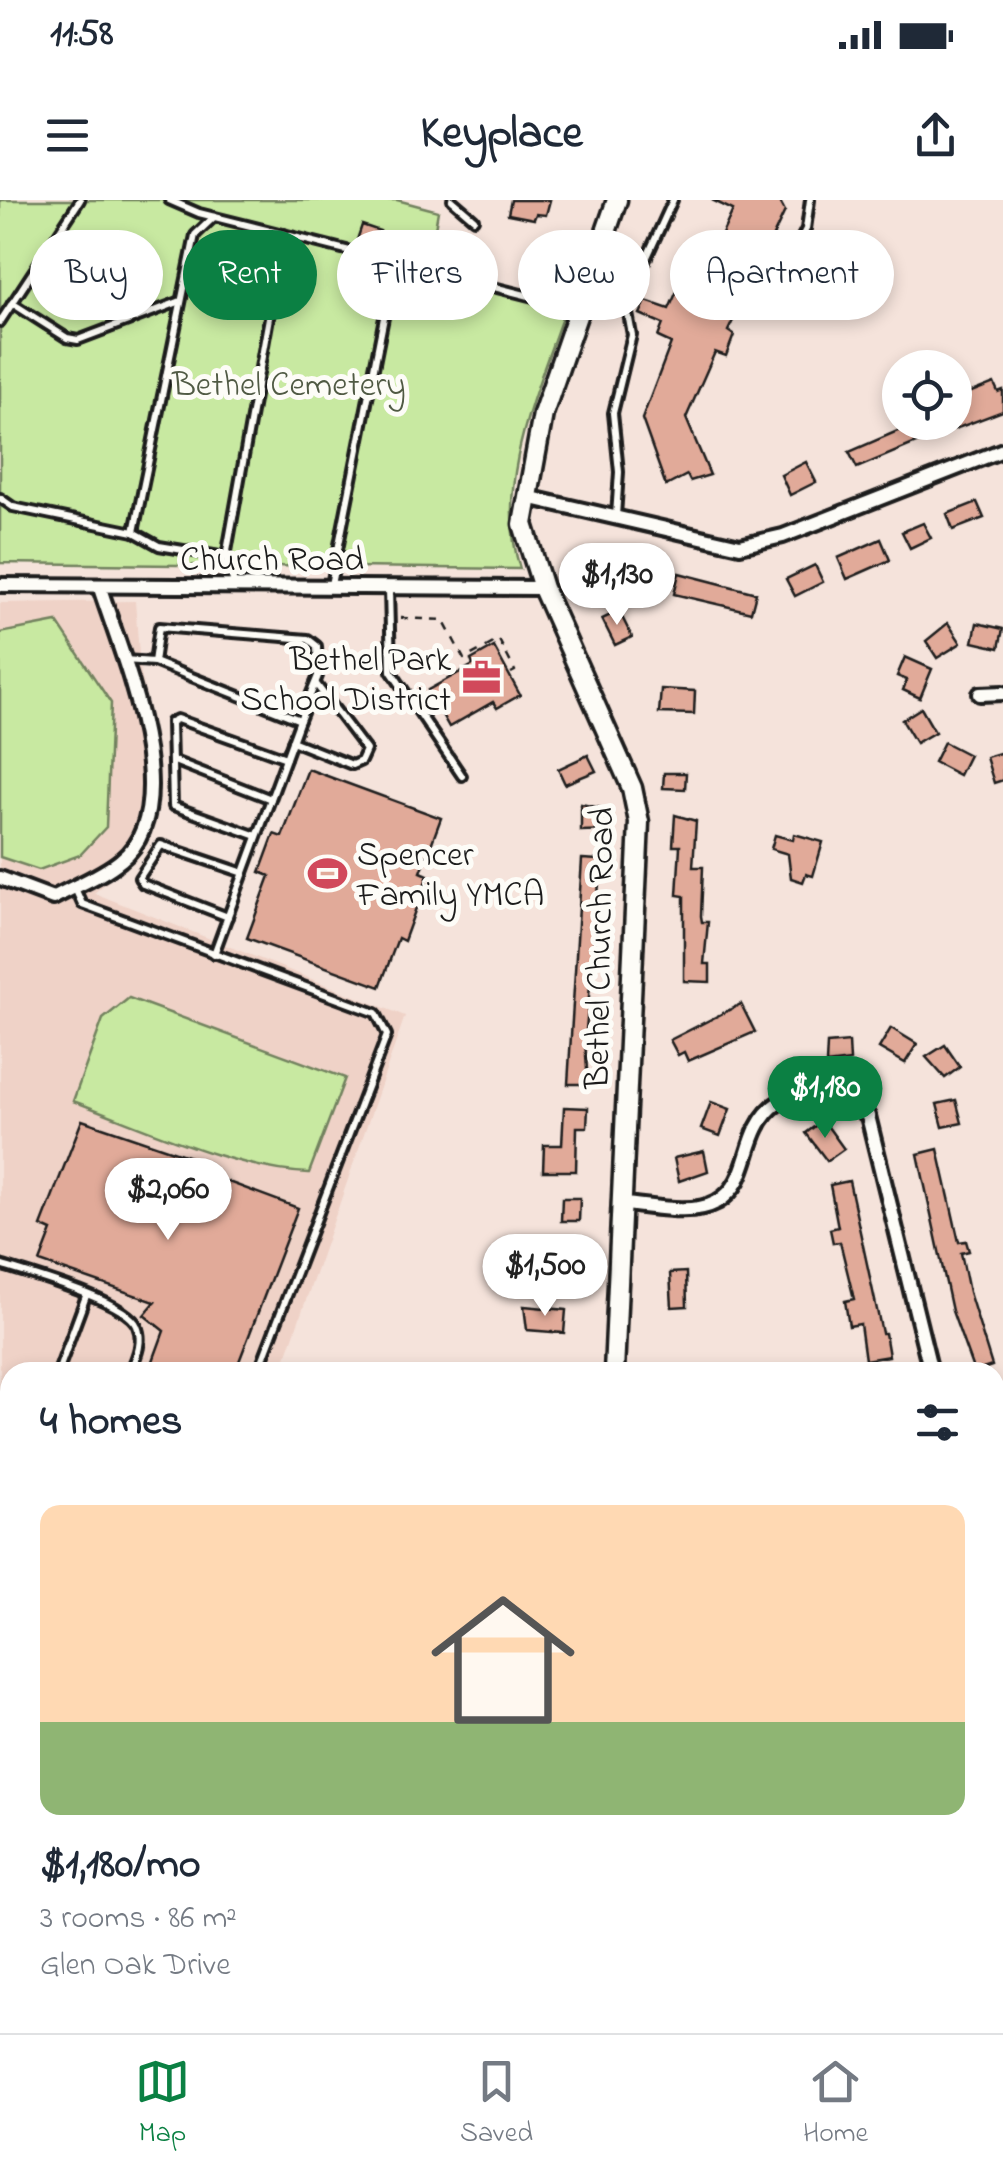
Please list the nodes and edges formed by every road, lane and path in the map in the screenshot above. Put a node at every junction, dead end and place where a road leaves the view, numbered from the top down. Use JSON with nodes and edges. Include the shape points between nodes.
{"nodes":[{"id":1,"x":80,"y":200,"type":"edge"},
{"id":2,"x":168,"y":200,"type":"edge"},
{"id":3,"x":452,"y":200,"type":"edge"},
{"id":4,"x":617,"y":200,"type":"edge"},
{"id":5,"x":673,"y":200,"type":"edge"},
{"id":6,"x":810,"y":200,"type":"edge"},
{"id":7,"x":214,"y":216,"type":"junction"},
{"id":8,"x":474,"y":219,"type":"dead end"},
{"id":9,"x":268,"y":230,"type":"edge"},
{"id":10,"x":606,"y":230,"type":"edge"},
{"id":11,"x":806,"y":230,"type":"edge"},
{"id":12,"x":181,"y":301,"type":"junction"},
{"id":13,"x":12,"y":303,"type":"junction"},
{"id":14,"x":269,"y":320,"type":"edge"},
{"id":15,"x":383,"y":320,"type":"edge"},
{"id":16,"x":574,"y":320,"type":"edge"},
{"id":17,"x":0,"y":322,"type":"edge"},
{"id":18,"x":1003,"y":450,"type":"edge"},
{"id":19,"x":527,"y":497,"type":"junction"},
{"id":20,"x":0,"y":498,"type":"edge"},
{"id":21,"x":616,"y":518,"type":"junction"},
{"id":22,"x":134,"y":532,"type":"junction"},
{"id":23,"x":226,"y":557,"type":"junction"},
{"id":24,"x":0,"y":585,"type":"edge"},
{"id":25,"x":100,"y":588,"type":"junction"},
{"id":26,"x":236,"y":588,"type":"junction"},
{"id":27,"x":330,"y":588,"type":"junction"},
{"id":28,"x":389,"y":588,"type":"junction"},
{"id":29,"x":543,"y":588,"type":"junction"},
{"id":30,"x":388,"y":618,"type":"junction"},
{"id":31,"x":122,"y":660,"type":"junction"},
{"id":32,"x":154,"y":662,"type":"junction"},
{"id":33,"x":512,"y":673,"type":"dead end"},
{"id":34,"x":316,"y":683,"type":"junction"},
{"id":35,"x":980,"y":694,"type":"dead end"},
{"id":36,"x":1003,"y":694,"type":"edge"},
{"id":37,"x":300,"y":720,"type":"junction"},
{"id":38,"x":292,"y":740,"type":"junction"},
{"id":39,"x":286,"y":758,"type":"junction"},
{"id":40,"x":174,"y":762,"type":"junction"},
{"id":41,"x":462,"y":776,"type":"dead end"},
{"id":42,"x":271,"y":799,"type":"junction"},
{"id":43,"x":257,"y":836,"type":"junction"},
{"id":44,"x":244,"y":874,"type":"junction"},
{"id":45,"x":0,"y":878,"type":"edge"},
{"id":46,"x":74,"y":886,"type":"junction"},
{"id":47,"x":228,"y":917,"type":"junction"},
{"id":48,"x":214,"y":954,"type":"junction"},
{"id":49,"x":624,"y":1204,"type":"junction"},
{"id":50,"x":0,"y":1265,"type":"edge"},
{"id":51,"x":86,"y":1296,"type":"junction"},
{"id":52,"x":62,"y":1362,"type":"edge"},
{"id":53,"x":134,"y":1362,"type":"edge"},
{"id":54,"x":262,"y":1362,"type":"edge"},
{"id":55,"x":615,"y":1362,"type":"edge"},
{"id":56,"x":928,"y":1362,"type":"edge"}],
"edges":[{"from":1,"to":13,"type":"lane"},
{"from":2,"to":7,"type":"lane"},
{"from":3,"to":8,"type":"lane"},
{"from":4,"to":10,"type":"street","name":"Bethel Church Road"},
{"from":5,"to":21,"type":"lane","via":[[626,303],[632,335],[613,413]]},
{"from":6,"to":11,"type":"lane"},
{"from":7,"to":9,"type":"lane"},
{"from":7,"to":12,"type":"lane","via":[[196,235]]},
{"from":12,"to":13,"type":"lane","via":[[78,340]]},
{"from":12,"to":22,"type":"lane"},
{"from":13,"to":17,"type":"lane"},
{"from":14,"to":23,"type":"lane"},
{"from":15,"to":27,"type":"lane"},
{"from":16,"to":19,"type":"street","name":"Bethel Church Road","via":[[543,414]]},
{"from":18,"to":21,"type":"street","via":[[783,536],[740,546]]},
{"from":19,"to":21,"type":"street"},
{"from":19,"to":29,"type":"street","name":"Bethel Church Road","via":[[523,524]]},
{"from":20,"to":22,"type":"lane","via":[[13,507]]},
{"from":22,"to":23,"type":"lane","via":[[159,546]]},
{"from":23,"to":26,"type":"lane"},
{"from":24,"to":25,"type":"street","name":"Church Road"},
{"from":25,"to":26,"type":"street","name":"Church Road"},
{"from":25,"to":31,"type":"street"},
{"from":26,"to":27,"type":"street","name":"Church Road"},
{"from":27,"to":28,"type":"street","name":"Church Road"},
{"from":28,"to":29,"type":"street","name":"Church Road"},
{"from":28,"to":30,"type":"lane"},
{"from":29,"to":49,"type":"street","name":"Bethel Church Road","via":[[632,788],[639,822]]},
{"from":30,"to":33,"type":"path","via":[[443,620],[464,659],[498,640]]},
{"from":30,"to":41,"type":"lane","via":[[391,671]]},
{"from":31,"to":32,"type":"lane"},
{"from":31,"to":46,"type":"street","via":[[151,768],[145,826],[123,859]]},
{"from":32,"to":34,"type":"lane","via":[[158,627],[308,638],[317,646]]},
{"from":32,"to":37,"type":"lane"},
{"from":34,"to":37,"type":"lane"},
{"from":34,"to":38,"type":"lane","via":[[366,750],[352,765]]},
{"from":35,"to":36,"type":"street"},
{"from":37,"to":38,"type":"lane"},
{"from":38,"to":39,"type":"lane"},
{"from":39,"to":40,"type":"lane","via":[[175,719]]},
{"from":39,"to":42,"type":"lane"},
{"from":40,"to":42,"type":"lane"},
{"from":40,"to":43,"type":"lane","via":[[174,808]]},
{"from":42,"to":43,"type":"lane"},
{"from":43,"to":44,"type":"lane"},
{"from":44,"to":47,"type":"lane"},
{"from":44,"to":47,"type":"lane","via":[[161,845],[140,878]]},
{"from":45,"to":46,"type":"street","via":[[53,898]]},
{"from":46,"to":48,"type":"lane","via":[[82,904]]},
{"from":47,"to":48,"type":"lane"},
{"from":48,"to":54,"type":"lane","via":[[376,1013],[386,1035]]},
{"from":49,"to":55,"type":"street","name":"Bethel Church Road"},
{"from":49,"to":56,"type":"street","via":[[712,1204],[738,1179],[770,1110],[809,1091],[853,1102],[868,1116]]},
{"from":50,"to":51,"type":"lane"},
{"from":51,"to":52,"type":"lane"},
{"from":51,"to":53,"type":"lane","via":[[136,1323],[141,1342]]}]}
